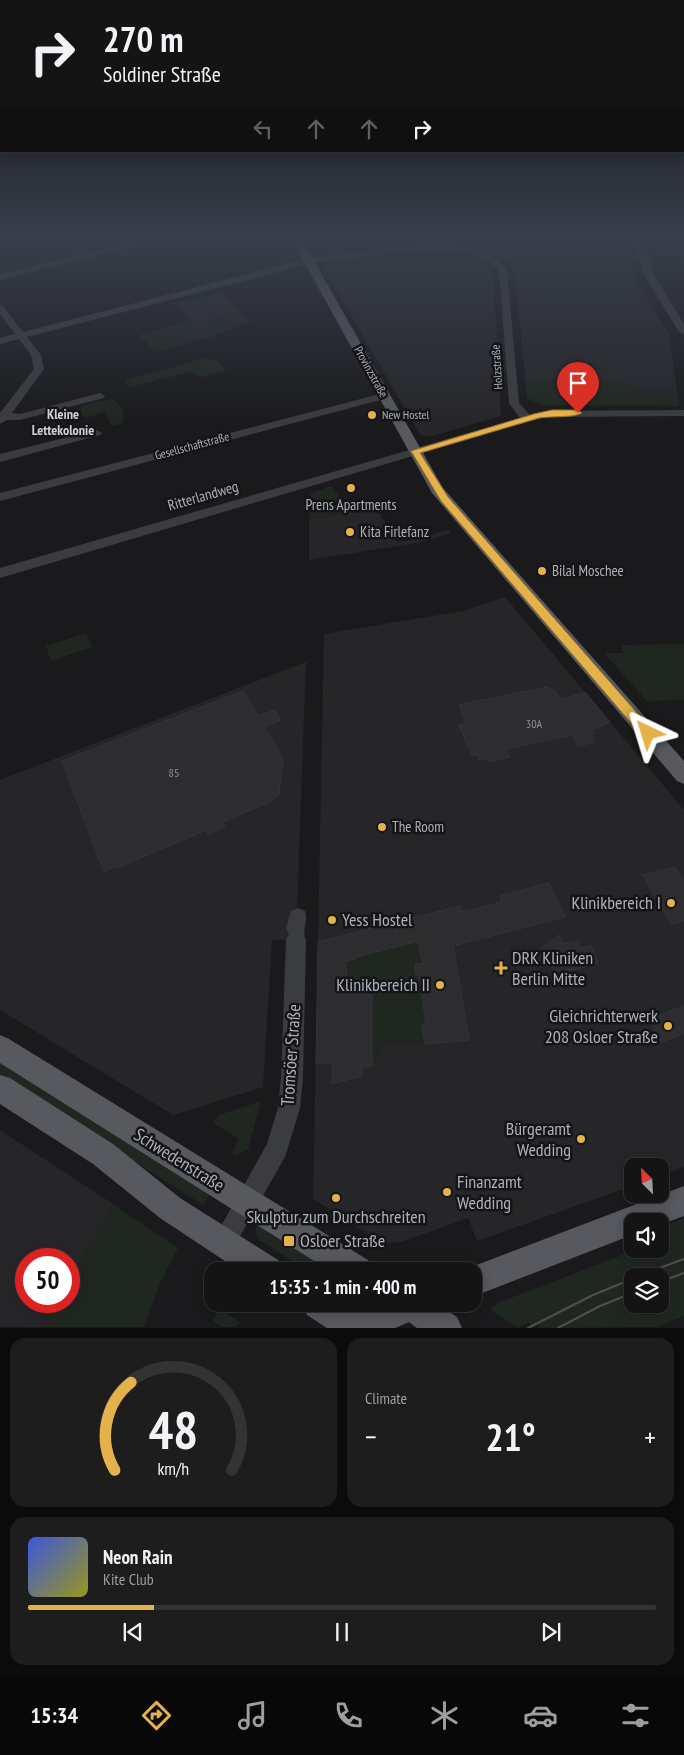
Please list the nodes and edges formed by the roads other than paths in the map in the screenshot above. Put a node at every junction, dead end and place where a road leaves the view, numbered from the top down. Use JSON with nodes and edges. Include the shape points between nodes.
{"nodes":[{"id":1,"x":149,"y":302,"type":"edge"},
{"id":2,"x":332,"y":302,"type":"edge"},
{"id":3,"x":506,"y":302,"type":"edge"},
{"id":4,"x":665,"y":302,"type":"edge"},
{"id":5,"x":0,"y":308,"type":"edge"},
{"id":6,"x":668,"y":308,"type":"junction"},
{"id":7,"x":684,"y":308,"type":"edge"},
{"id":8,"x":684,"y":332,"type":"edge"},
{"id":9,"x":20,"y":336,"type":"junction"},
{"id":10,"x":0,"y":341,"type":"edge"},
{"id":11,"x":100,"y":396,"type":"dead end"},
{"id":12,"x":384,"y":396,"type":"junction"},
{"id":13,"x":684,"y":414,"type":"edge"},
{"id":14,"x":2,"y":418,"type":"edge"},
{"id":15,"x":527,"y":418,"type":"junction"},
{"id":16,"x":96,"y":434,"type":"dead end"},
{"id":17,"x":415,"y":451,"type":"junction"},
{"id":18,"x":0,"y":458,"type":"edge"},
{"id":19,"x":0,"y":497,"type":"edge"},
{"id":20,"x":0,"y":572,"type":"edge"},
{"id":21,"x":684,"y":775,"type":"edge"},
{"id":22,"x":297,"y":928,"type":"dead end"},
{"id":23,"x":0,"y":1048,"type":"edge"},
{"id":24,"x":0,"y":1088,"type":"edge"},
{"id":25,"x":684,"y":1201,"type":"edge"},
{"id":26,"x":246,"y":1202,"type":"junction"},
{"id":27,"x":223,"y":1244,"type":"junction"},
{"id":28,"x":252,"y":1262,"type":"edge"},
{"id":29,"x":343,"y":1262,"type":"edge"},
{"id":30,"x":482,"y":1278,"type":"edge"},
{"id":31,"x":331,"y":1312,"type":"edge"},
{"id":32,"x":392,"y":1312,"type":"edge"},
{"id":33,"x":423,"y":1312,"type":"edge"},
{"id":34,"x":355,"y":1327,"type":"edge"},
{"id":35,"x":446,"y":1328,"type":"edge"}],
"edges":[{"from":1,"to":9,"type":"street","name":"Holzstraße"},
{"from":2,"to":12,"type":"main road","name":"Provinzstraße"},
{"from":3,"to":15,"type":"street","name":"Holzstraße","via":[[514,403]]},
{"from":4,"to":6,"type":"street"},
{"from":5,"to":9,"type":"street"},
{"from":6,"to":7,"type":"street"},
{"from":6,"to":8,"type":"street"},
{"from":9,"to":10,"type":"street","name":"Holzstraße"},
{"from":9,"to":14,"type":"street","via":[[36,356],[39,369]]},
{"from":11,"to":14,"type":"street","via":[[20,417]]},
{"from":12,"to":17,"type":"main road","name":"Provinzstraße"},
{"from":12,"to":19,"type":"street","name":"Gesellschaftstraße"},
{"from":13,"to":15,"type":"street","name":"Ritterlandweg","via":[[552,413]]},
{"from":15,"to":17,"type":"street","name":"Ritterlandweg"},
{"from":16,"to":18,"type":"street"},
{"from":17,"to":20,"type":"street","name":"Ritterlandweg"},
{"from":17,"to":21,"type":"main road","name":"Provinzstraße","via":[[444,499]]},
{"from":22,"to":26,"type":"street","name":"Tromsöer Straße","via":[[288,1108],[277,1149]]},
{"from":23,"to":26,"type":"main road","name":"Schwedenstraße"},
{"from":24,"to":27,"type":"main road","via":[[103,1154],[170,1208]]},
{"from":25,"to":30,"type":"main road"},
{"from":26,"to":27,"type":"street","name":"Tromsöer Straße"},
{"from":26,"to":29,"type":"main road","name":"Schwedenstraße"},
{"from":27,"to":28,"type":"main road"},
{"from":31,"to":34,"type":"main road"},
{"from":32,"to":34,"type":"main road"},
{"from":33,"to":35,"type":"main road"}]}
